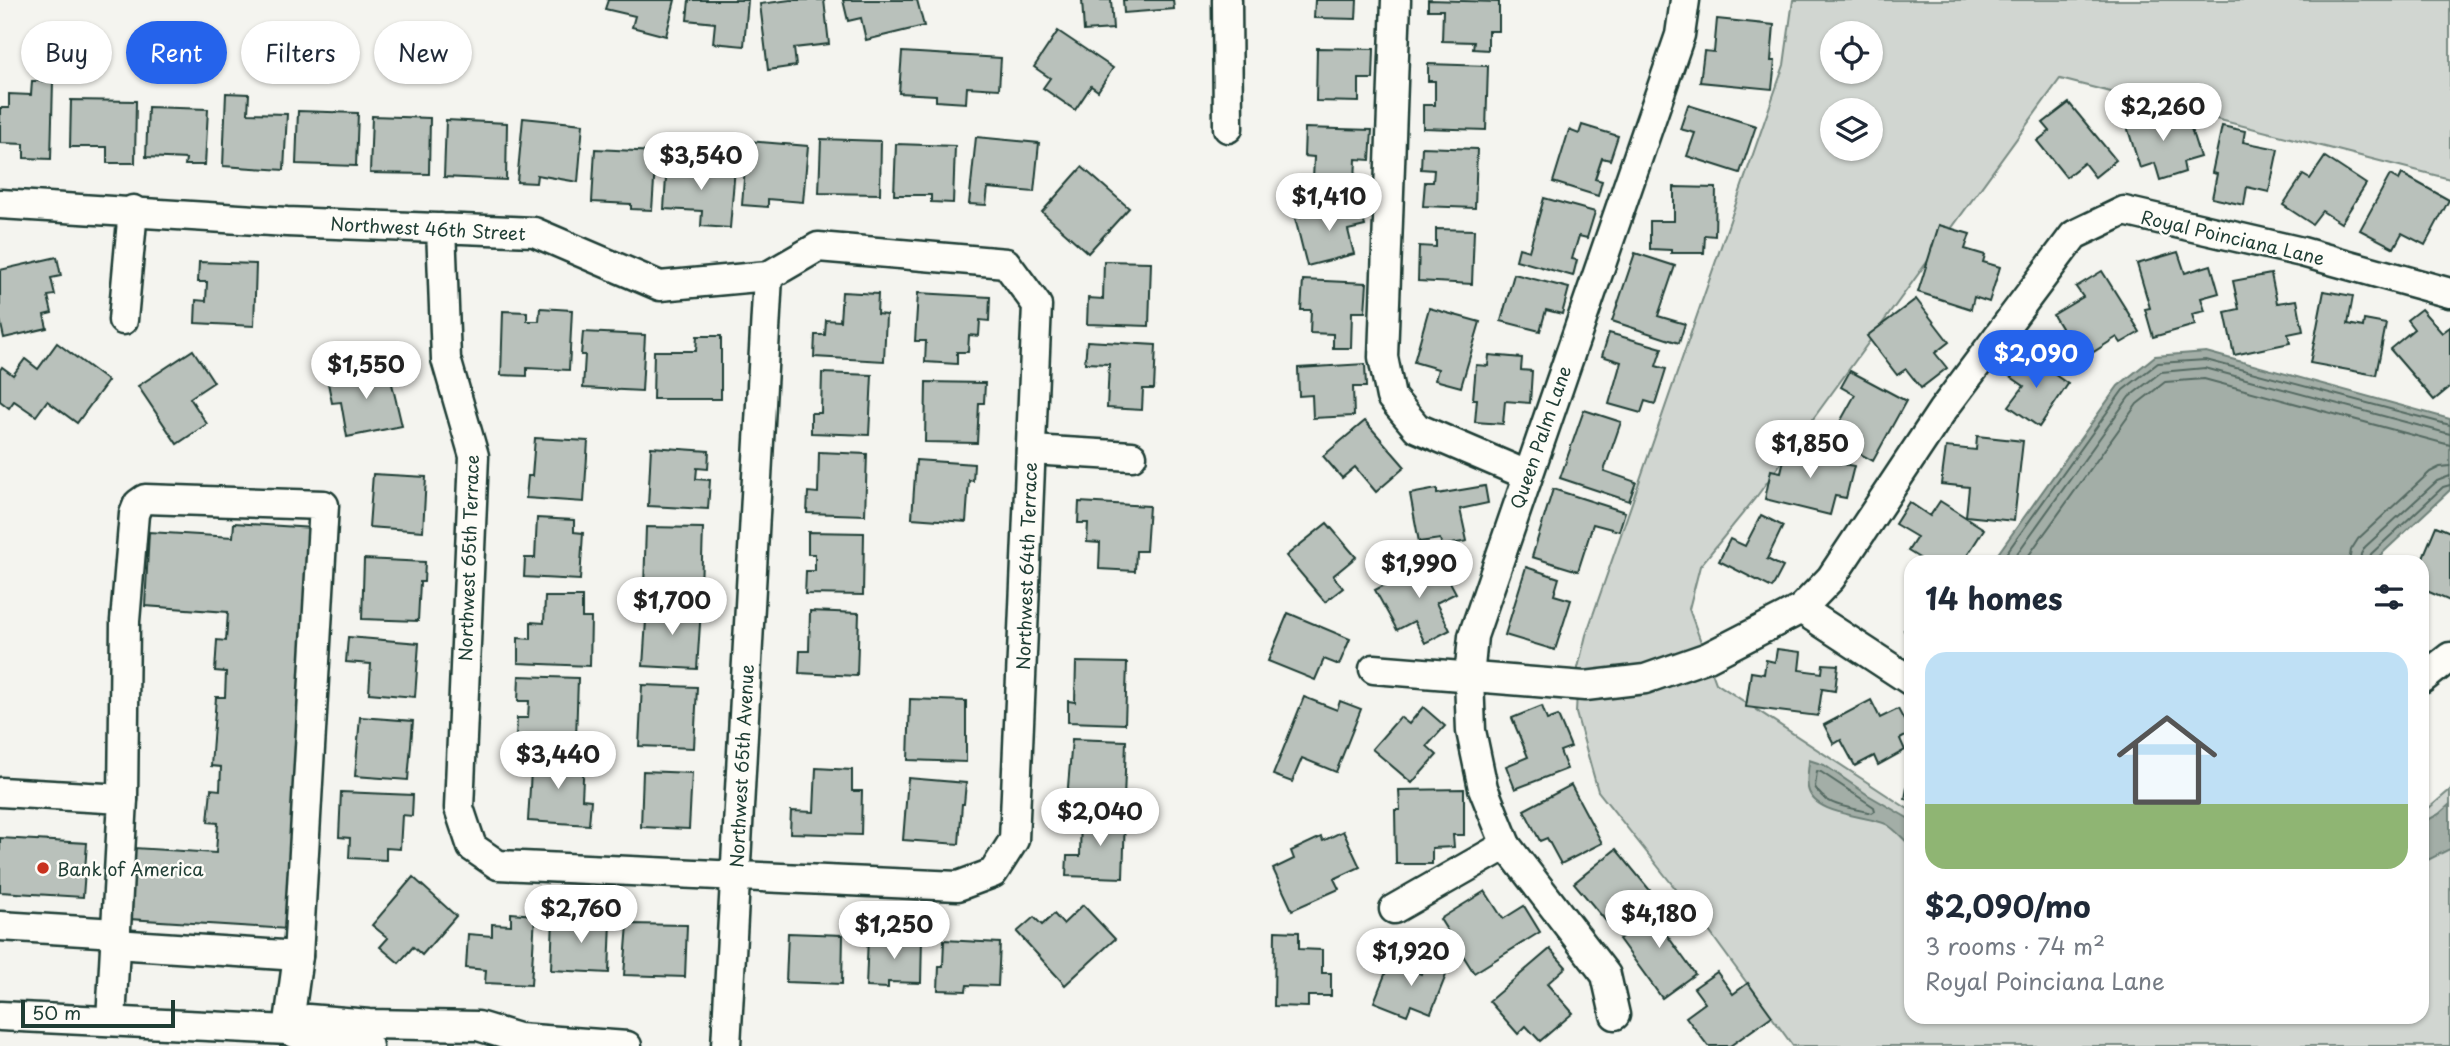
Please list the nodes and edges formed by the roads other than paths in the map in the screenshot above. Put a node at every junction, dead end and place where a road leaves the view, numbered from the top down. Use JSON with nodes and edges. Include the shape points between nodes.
{"nodes":[{"id":1,"x":1227,"y":0,"type":"edge"},
{"id":2,"x":1396,"y":0,"type":"edge"},
{"id":3,"x":1685,"y":0,"type":"edge"},
{"id":4,"x":1227,"y":128,"type":"dead end"},
{"id":5,"x":0,"y":204,"type":"edge"},
{"id":6,"x":133,"y":210,"type":"junction"},
{"id":7,"x":441,"y":228,"type":"junction"},
{"id":8,"x":1006,"y":263,"type":"joint"},
{"id":9,"x":768,"y":276,"type":"junction"},
{"id":10,"x":2450,"y":293,"type":"edge"},
{"id":11,"x":123,"y":320,"type":"dead end"},
{"id":12,"x":1031,"y":450,"type":"junction"},
{"id":13,"x":1132,"y":456,"type":"dead end"},
{"id":14,"x":1527,"y":475,"type":"junction"},
{"id":15,"x":1801,"y":609,"type":"junction"},
{"id":16,"x":2450,"y":657,"type":"edge"},
{"id":17,"x":1374,"y":668,"type":"dead end"},
{"id":18,"x":2429,"y":674,"type":"edge"},
{"id":19,"x":1904,"y":676,"type":"edge"},
{"id":20,"x":1469,"y":678,"type":"junction"},
{"id":21,"x":0,"y":792,"type":"edge"},
{"id":22,"x":123,"y":799,"type":"junction"},
{"id":23,"x":1506,"y":845,"type":"junction"},
{"id":24,"x":735,"y":876,"type":"junction"},
{"id":25,"x":1394,"y":909,"type":"dead end"},
{"id":26,"x":0,"y":926,"type":"edge"},
{"id":27,"x":115,"y":939,"type":"junction"},
{"id":28,"x":298,"y":956,"type":"junction"},
{"id":29,"x":1615,"y":1015,"type":"dead end"},
{"id":30,"x":0,"y":1016,"type":"edge"},
{"id":31,"x":111,"y":1021,"type":"junction"},
{"id":32,"x":288,"y":1030,"type":"junction"},
{"id":33,"x":505,"y":1042,"type":"edge"},
{"id":34,"x":368,"y":1046,"type":"edge"},
{"id":35,"x":627,"y":1046,"type":"edge"},
{"id":36,"x":726,"y":1046,"type":"edge"}],
"edges":[{"from":1,"to":4,"type":"street"},
{"from":2,"to":14,"type":"street","via":[[1383,357],[1391,397],[1417,428]]},
{"from":3,"to":14,"type":"street","name":"Queen Palm Lane","via":[[1677,42]]},
{"from":5,"to":6,"type":"street","name":"Northwest 46th Street"},
{"from":6,"to":7,"type":"street","name":"Northwest 46th Street"},
{"from":6,"to":11,"type":"street"},
{"from":7,"to":9,"type":"street","name":"Northwest 46th Street","via":[[534,232],[660,286]]},
{"from":7,"to":24,"type":"street","name":"Northwest 65th Terrace","via":[[446,359],[474,456],[459,808],[472,847],[498,865]]},
{"from":8,"to":9,"type":"street","name":"Northwest 46th Street","via":[[818,247]]},
{"from":8,"to":12,"type":"street","name":"Northwest 64th Terrace","via":[[1037,305]]},
{"from":9,"to":24,"type":"street","name":"Northwest 65th Avenue"},
{"from":10,"to":15,"type":"street","name":"Royal Poinciana Lane","via":[[2302,252],[2124,211],[2074,235],[1942,411],[1831,578]]},
{"from":12,"to":13,"type":"street"},
{"from":12,"to":24,"type":"street","name":"Northwest 64th Terrace","via":[[1014,840],[993,873],[958,886]]},
{"from":14,"to":20,"type":"street","name":"Queen Palm Lane","via":[[1473,636]]},
{"from":15,"to":19,"type":"street"},
{"from":15,"to":20,"type":"street","name":"Royal Poinciana Lane","via":[[1708,657],[1645,679],[1585,686]]},
{"from":16,"to":18,"type":"street"},
{"from":17,"to":20,"type":"street","name":"Royal Poinciana Lane"},
{"from":20,"to":23,"type":"street","name":"Queen Palm Lane","via":[[1471,731],[1482,788]]},
{"from":21,"to":22,"type":"street"},
{"from":22,"to":27,"type":"street"},
{"from":22,"to":28,"type":"street","via":[[125,621],[138,505],[145,499],[324,505]]},
{"from":23,"to":25,"type":"street"},
{"from":23,"to":29,"type":"street","name":"Queen Palm Lane","via":[[1605,975]]},
{"from":24,"to":36,"type":"street","name":"Northwest 65th Avenue"},
{"from":26,"to":27,"type":"street"},
{"from":27,"to":28,"type":"street"},
{"from":27,"to":31,"type":"street"},
{"from":28,"to":32,"type":"street"},
{"from":30,"to":31,"type":"street"},
{"from":31,"to":32,"type":"street"},
{"from":32,"to":33,"type":"street","via":[[308,1019],[478,1026]]},
{"from":32,"to":34,"type":"street","via":[[311,1040]]},
{"from":33,"to":35,"type":"street"}]}
